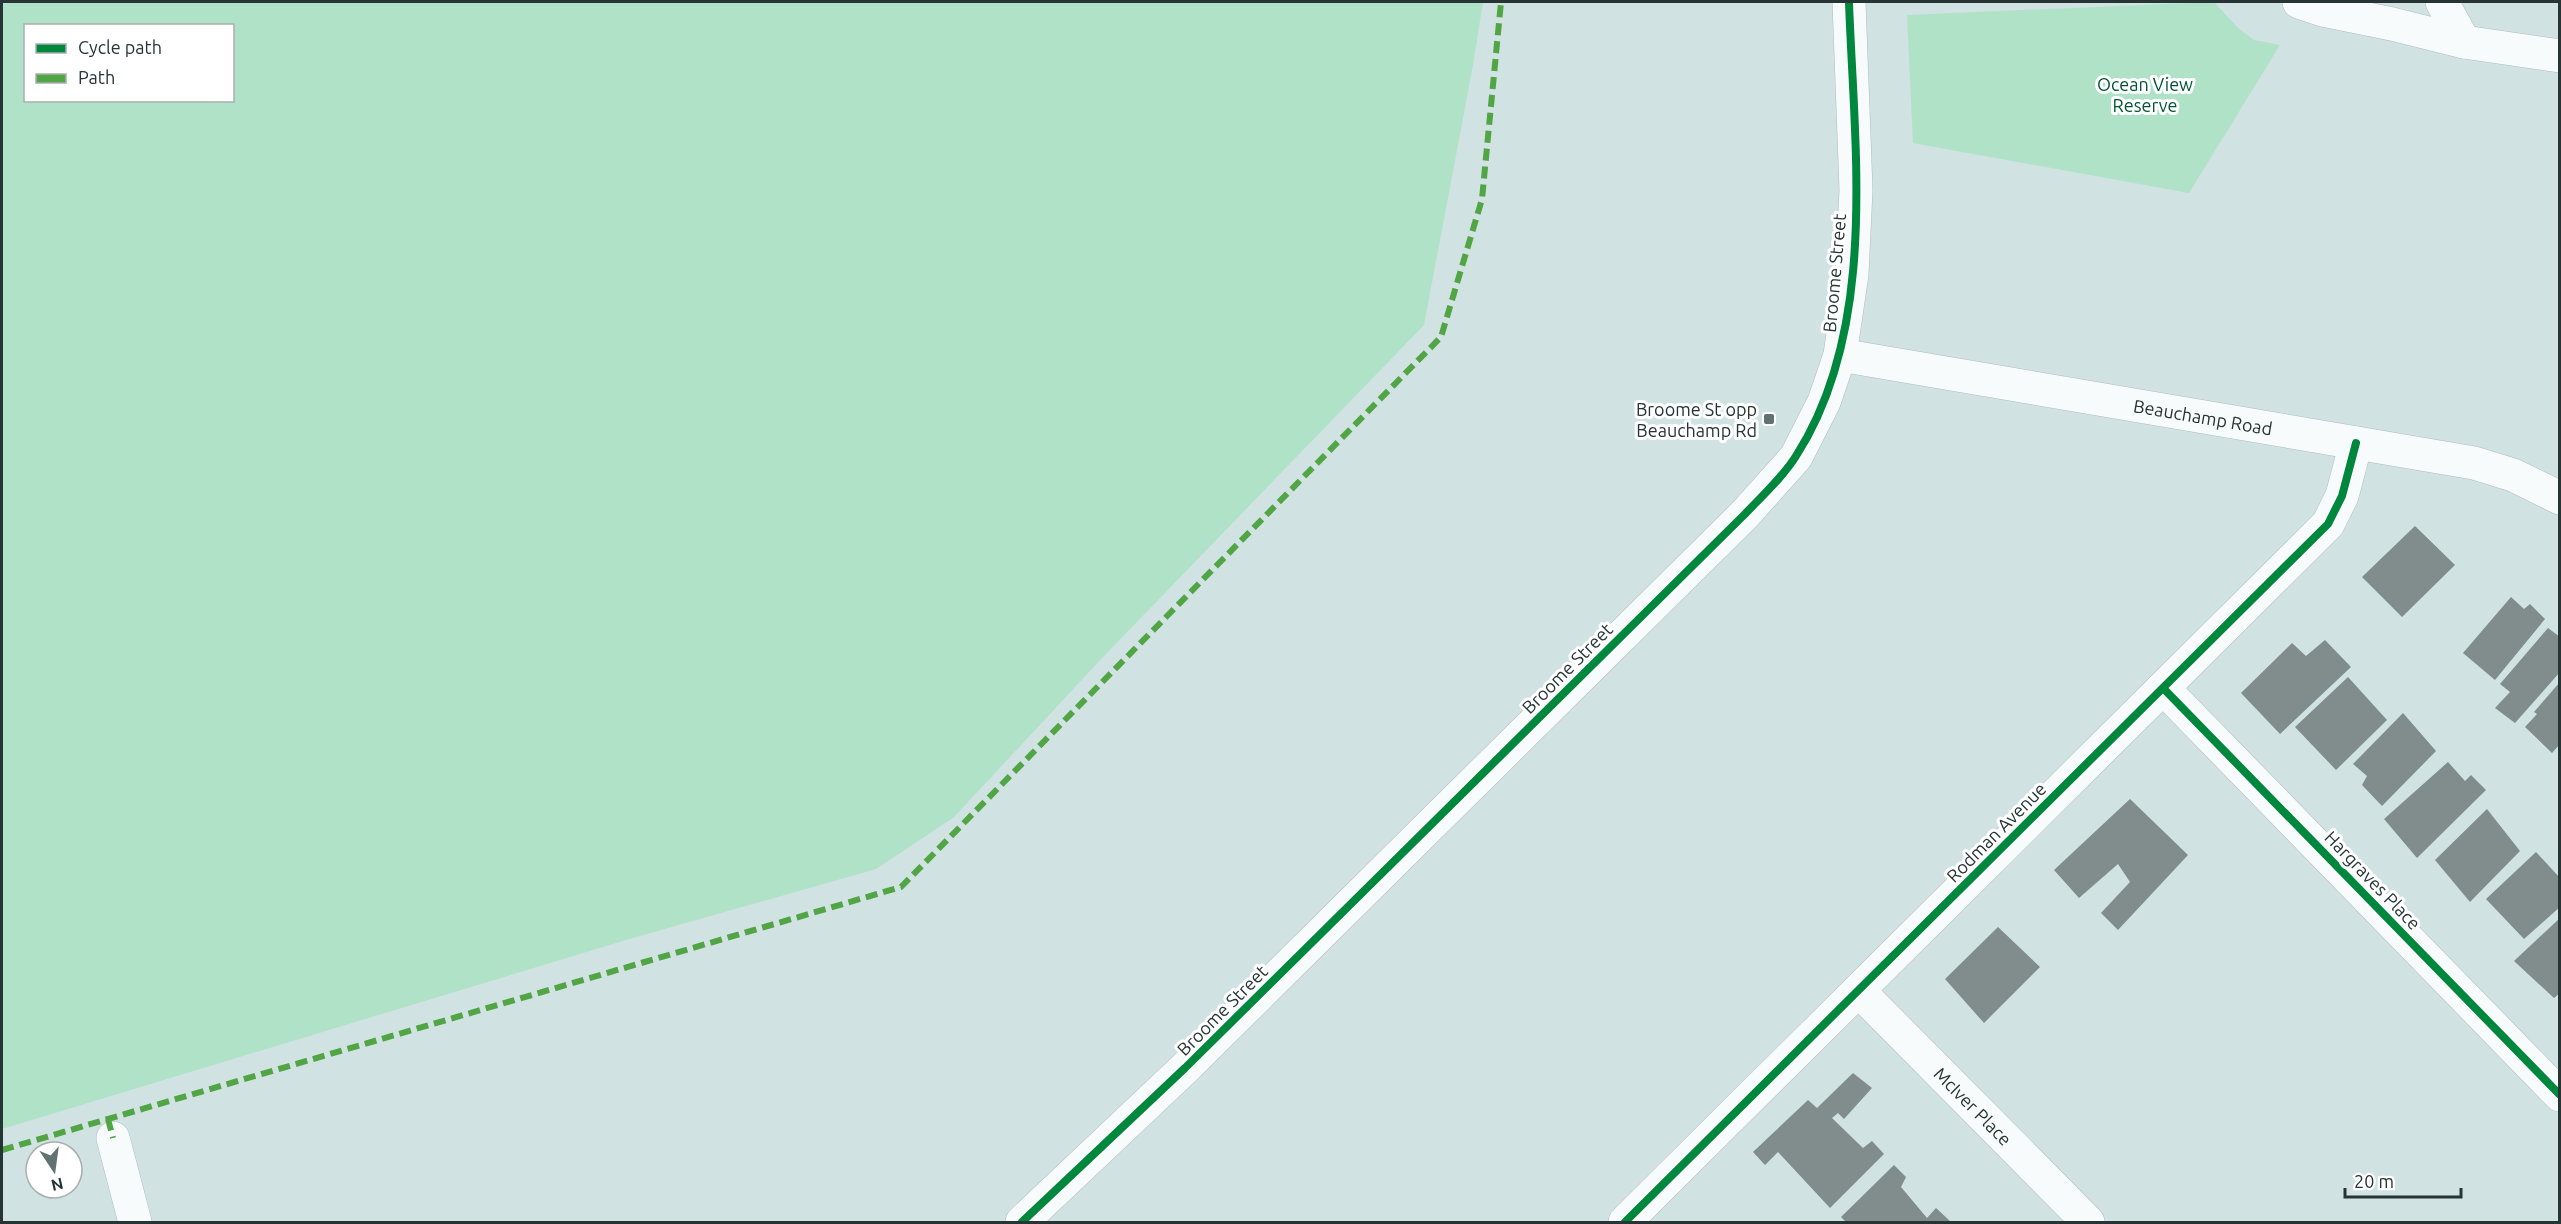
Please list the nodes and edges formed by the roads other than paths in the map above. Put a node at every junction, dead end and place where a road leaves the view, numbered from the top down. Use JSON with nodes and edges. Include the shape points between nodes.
{"nodes":[{"id":1,"x":1849,"y":2,"type":"edge"},
{"id":2,"x":2299,"y":2,"type":"edge"},
{"id":3,"x":2442,"y":2,"type":"edge"},
{"id":4,"x":2464,"y":42,"type":"junction"},
{"id":5,"x":2559,"y":56,"type":"edge"},
{"id":6,"x":1840,"y":355,"type":"junction"},
{"id":7,"x":2356,"y":443,"type":"junction"},
{"id":8,"x":2559,"y":498,"type":"edge"},
{"id":9,"x":2163,"y":688,"type":"junction"},
{"id":10,"x":1859,"y":991,"type":"junction"},
{"id":11,"x":2559,"y":1095,"type":"edge"},
{"id":12,"x":113,"y":1138,"type":"dead end"},
{"id":13,"x":135,"y":1222,"type":"edge"},
{"id":14,"x":1022,"y":1222,"type":"edge"},
{"id":15,"x":1625,"y":1222,"type":"edge"},
{"id":16,"x":2088,"y":1222,"type":"edge"}],
"edges":[{"from":1,"to":6,"type":"street","name":"Broome Street","via":[[1856,190],[1852,274]]},
{"from":2,"to":4,"type":"street"},
{"from":3,"to":4,"type":"street"},
{"from":4,"to":5,"type":"street"},
{"from":6,"to":7,"type":"street","name":"Beauchamp Road"},
{"from":6,"to":14,"type":"street","name":"Broome Street","via":[[1824,402],[1796,457],[1745,514],[1185,1068]]},
{"from":7,"to":8,"type":"street","name":"Beauchamp Road","via":[[2474,464],[2512,475]]},
{"from":7,"to":9,"type":"street","name":"Rodman Avenue","via":[[2342,496],[2328,524]]},
{"from":9,"to":10,"type":"street","name":"Rodman Avenue"},
{"from":9,"to":11,"type":"street","name":"Hargraves Place"},
{"from":10,"to":15,"type":"street","name":"Rodman Avenue"},
{"from":10,"to":16,"type":"street","name":"McIver Place"},
{"from":12,"to":13,"type":"street"}]}
